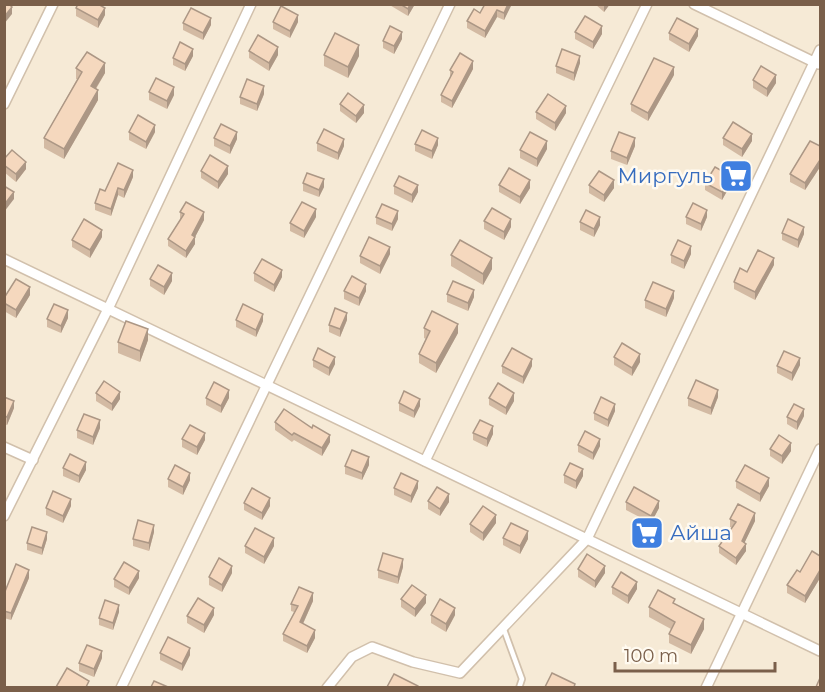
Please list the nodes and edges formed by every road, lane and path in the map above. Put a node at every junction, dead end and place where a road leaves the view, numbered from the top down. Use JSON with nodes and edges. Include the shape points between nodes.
{"nodes":[{"id":1,"x":53,"y":4,"type":"edge"},
{"id":2,"x":250,"y":4,"type":"edge"},
{"id":3,"x":450,"y":4,"type":"edge"},
{"id":4,"x":647,"y":4,"type":"edge"},
{"id":5,"x":694,"y":4,"type":"edge"},
{"id":6,"x":820,"y":50,"type":"edge"},
{"id":7,"x":818,"y":63,"type":"edge"},
{"id":8,"x":4,"y":105,"type":"edge"},
{"id":9,"x":4,"y":259,"type":"edge"},
{"id":10,"x":108,"y":309,"type":"junction"},
{"id":11,"x":267,"y":385,"type":"junction"},
{"id":12,"x":4,"y":447,"type":"edge"},
{"id":13,"x":820,"y":449,"type":"edge"},
{"id":14,"x":33,"y":460,"type":"junction"},
{"id":15,"x":425,"y":461,"type":"junction"},
{"id":16,"x":4,"y":516,"type":"edge"},
{"id":17,"x":587,"y":539,"type":"junction"},
{"id":18,"x":741,"y":613,"type":"junction"},
{"id":19,"x":503,"y":627,"type":"junction"},
{"id":20,"x":820,"y":651,"type":"edge"},
{"id":21,"x":121,"y":687,"type":"edge"},
{"id":22,"x":327,"y":687,"type":"edge"},
{"id":23,"x":519,"y":687,"type":"edge"},
{"id":24,"x":706,"y":687,"type":"edge"}],
"edges":[{"from":1,"to":8,"type":"street"},
{"from":2,"to":10,"type":"street"},
{"from":3,"to":11,"type":"street"},
{"from":4,"to":15,"type":"street"},
{"from":5,"to":7,"type":"street"},
{"from":6,"to":7,"type":"street"},
{"from":7,"to":17,"type":"street"},
{"from":9,"to":10,"type":"street"},
{"from":10,"to":11,"type":"street"},
{"from":10,"to":14,"type":"street"},
{"from":11,"to":15,"type":"street"},
{"from":11,"to":21,"type":"street"},
{"from":12,"to":14,"type":"street"},
{"from":13,"to":18,"type":"street"},
{"from":14,"to":16,"type":"street"},
{"from":15,"to":17,"type":"street"},
{"from":17,"to":18,"type":"street"},
{"from":17,"to":19,"type":"street"},
{"from":18,"to":20,"type":"street"},
{"from":18,"to":24,"type":"street"},
{"from":19,"to":22,"type":"street","via":[[460,673],[372,647],[352,657]]},
{"from":19,"to":23,"type":"lane","via":[[522,679]]}]}
